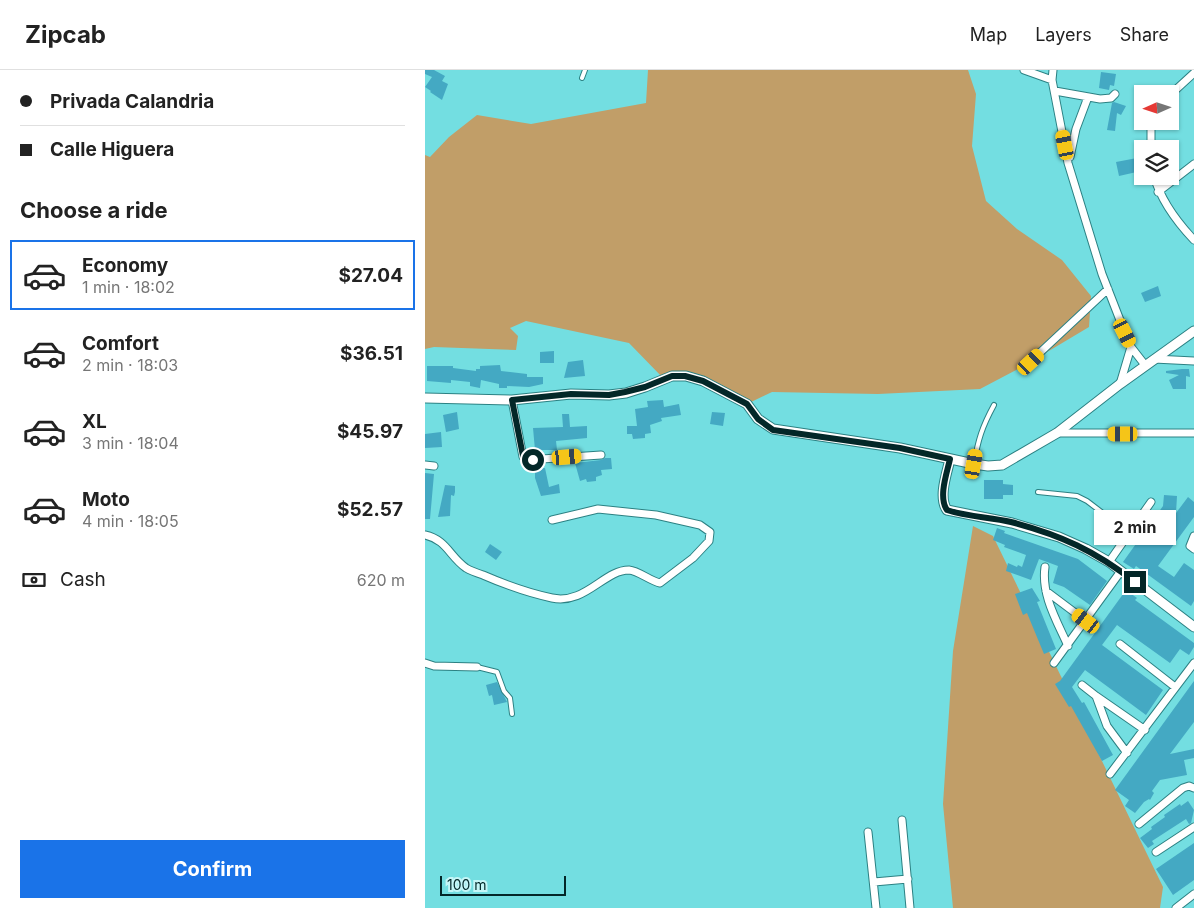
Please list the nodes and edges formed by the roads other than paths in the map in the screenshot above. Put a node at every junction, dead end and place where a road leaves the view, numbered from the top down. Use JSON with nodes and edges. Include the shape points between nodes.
{"nodes":[{"id":1,"x":585,"y":70,"type":"edge"},
{"id":2,"x":1024,"y":70,"type":"edge"},
{"id":3,"x":1053,"y":70,"type":"edge"},
{"id":4,"x":1194,"y":73,"type":"edge"},
{"id":5,"x":582,"y":78,"type":"dead end"},
{"id":6,"x":1052,"y":80,"type":"junction"},
{"id":7,"x":1179,"y":87,"type":"edge"},
{"id":8,"x":1055,"y":91,"type":"junction"},
{"id":9,"x":1115,"y":94,"type":"dead end"},
{"id":10,"x":1088,"y":97,"type":"junction"},
{"id":11,"x":1069,"y":163,"type":"junction"},
{"id":12,"x":1194,"y":164,"type":"edge"},
{"id":13,"x":1156,"y":185,"type":"edge"},
{"id":14,"x":1158,"y":192,"type":"junction"},
{"id":15,"x":1194,"y":240,"type":"edge"},
{"id":16,"x":1108,"y":289,"type":"junction"},
{"id":17,"x":1194,"y":331,"type":"edge"},
{"id":18,"x":1131,"y":347,"type":"junction"},
{"id":19,"x":1154,"y":359,"type":"junction"},
{"id":20,"x":1194,"y":361,"type":"edge"},
{"id":21,"x":1031,"y":362,"type":"dead end"},
{"id":22,"x":1145,"y":365,"type":"junction"},
{"id":23,"x":1120,"y":384,"type":"junction"},
{"id":24,"x":425,"y":398,"type":"edge"},
{"id":25,"x":512,"y":400,"type":"junction"},
{"id":26,"x":994,"y":405,"type":"dead end"},
{"id":27,"x":1057,"y":433,"type":"junction"},
{"id":28,"x":1194,"y":433,"type":"edge"},
{"id":29,"x":601,"y":455,"type":"dead end"},
{"id":30,"x":950,"y":459,"type":"junction"},
{"id":31,"x":425,"y":464,"type":"edge"},
{"id":32,"x":974,"y":464,"type":"junction"},
{"id":33,"x":434,"y":466,"type":"dead end"},
{"id":34,"x":1038,"y":492,"type":"dead end"},
{"id":35,"x":1151,"y":502,"type":"dead end"},
{"id":36,"x":552,"y":520,"type":"dead end"},
{"id":37,"x":1129,"y":533,"type":"junction"},
{"id":38,"x":425,"y":535,"type":"edge"},
{"id":39,"x":1194,"y":536,"type":"edge"},
{"id":40,"x":1194,"y":549,"type":"edge"},
{"id":41,"x":1109,"y":562,"type":"junction"},
{"id":42,"x":1045,"y":568,"type":"dead end"},
{"id":43,"x":1121,"y":571,"type":"junction"},
{"id":44,"x":1045,"y":590,"type":"junction"},
{"id":45,"x":1086,"y":621,"type":"junction"},
{"id":46,"x":1194,"y":627,"type":"edge"},
{"id":47,"x":1120,"y":644,"type":"dead end"},
{"id":48,"x":1068,"y":646,"type":"junction"},
{"id":49,"x":425,"y":663,"type":"edge"},
{"id":50,"x":1054,"y":663,"type":"dead end"},
{"id":51,"x":1194,"y":663,"type":"edge"},
{"id":52,"x":477,"y":667,"type":"joint"},
{"id":53,"x":1082,"y":685,"type":"dead end"},
{"id":54,"x":1175,"y":686,"type":"junction"},
{"id":55,"x":1096,"y":696,"type":"junction"},
{"id":56,"x":512,"y":714,"type":"dead end"},
{"id":57,"x":1145,"y":730,"type":"junction"},
{"id":58,"x":1127,"y":753,"type":"junction"},
{"id":59,"x":1110,"y":774,"type":"dead end"},
{"id":60,"x":1194,"y":788,"type":"edge"},
{"id":61,"x":902,"y":820,"type":"dead end"},
{"id":62,"x":1139,"y":824,"type":"dead end"},
{"id":63,"x":1194,"y":827,"type":"edge"},
{"id":64,"x":868,"y":832,"type":"dead end"},
{"id":65,"x":1156,"y":852,"type":"dead end"},
{"id":66,"x":908,"y":879,"type":"junction"},
{"id":67,"x":874,"y":882,"type":"junction"},
{"id":68,"x":1194,"y":894,"type":"edge"},
{"id":69,"x":876,"y":908,"type":"edge"},
{"id":70,"x":910,"y":908,"type":"edge"},
{"id":71,"x":1176,"y":908,"type":"edge"}],
"edges":[{"from":1,"to":5,"type":"lane"},
{"from":2,"to":6,"type":"street"},
{"from":3,"to":6,"type":"street"},
{"from":4,"to":7,"type":"street"},
{"from":6,"to":8,"type":"street"},
{"from":8,"to":10,"type":"street"},
{"from":8,"to":11,"type":"street"},
{"from":9,"to":10,"type":"street","via":[[1107,99]]},
{"from":10,"to":11,"type":"street","via":[[1075,129]]},
{"from":11,"to":16,"type":"street"},
{"from":12,"to":14,"type":"street"},
{"from":13,"to":14,"type":"street"},
{"from":14,"to":15,"type":"street"},
{"from":16,"to":18,"type":"street"},
{"from":16,"to":21,"type":"street"},
{"from":17,"to":19,"type":"street"},
{"from":18,"to":22,"type":"street"},
{"from":18,"to":23,"type":"street"},
{"from":19,"to":20,"type":"street"},
{"from":19,"to":22,"type":"street"},
{"from":22,"to":23,"type":"street"},
{"from":23,"to":27,"type":"street"},
{"from":24,"to":25,"type":"street"},
{"from":25,"to":29,"type":"street","via":[[523,456],[527,460]]},
{"from":25,"to":30,"type":"street","via":[[571,394],[617,394],[672,376],[685,376],[703,381],[747,404],[758,419],[773,430],[900,448]]},
{"from":26,"to":32,"type":"lane","via":[[983,424]]},
{"from":27,"to":28,"type":"street"},
{"from":27,"to":32,"type":"street","via":[[1002,465]]},
{"from":30,"to":32,"type":"street"},
{"from":30,"to":41,"type":"street","via":[[943,496],[947,510],[1012,522],[1059,537]]},
{"from":31,"to":33,"type":"street"},
{"from":34,"to":37,"type":"lane","via":[[1077,496]]},
{"from":35,"to":37,"type":"street"},
{"from":36,"to":38,"type":"street","via":[[598,510],[656,515],[700,525],[710,532],[709,540],[698,552],[660,584],[628,570],[572,598],[555,599],[521,591],[466,568],[440,540]]},
{"from":37,"to":41,"type":"street"},
{"from":39,"to":40,"type":"street","via":[[1190,546]]},
{"from":41,"to":43,"type":"street"},
{"from":42,"to":44,"type":"street"},
{"from":43,"to":45,"type":"street"},
{"from":43,"to":46,"type":"street"},
{"from":44,"to":45,"type":"street"},
{"from":44,"to":48,"type":"street"},
{"from":45,"to":48,"type":"street"},
{"from":47,"to":54,"type":"street"},
{"from":48,"to":50,"type":"street"},
{"from":49,"to":52,"type":"street"},
{"from":51,"to":54,"type":"street"},
{"from":52,"to":56,"type":"lane","via":[[497,672],[510,698]]},
{"from":53,"to":55,"type":"street"},
{"from":54,"to":57,"type":"street"},
{"from":55,"to":57,"type":"street"},
{"from":55,"to":58,"type":"street","via":[[1107,726]]},
{"from":57,"to":58,"type":"street"},
{"from":58,"to":59,"type":"street"},
{"from":60,"to":62,"type":"street","via":[[1183,788]]},
{"from":61,"to":66,"type":"street"},
{"from":63,"to":65,"type":"street"},
{"from":64,"to":67,"type":"street"},
{"from":66,"to":67,"type":"street"},
{"from":66,"to":70,"type":"street"},
{"from":67,"to":69,"type":"street"},
{"from":68,"to":71,"type":"street"}]}
